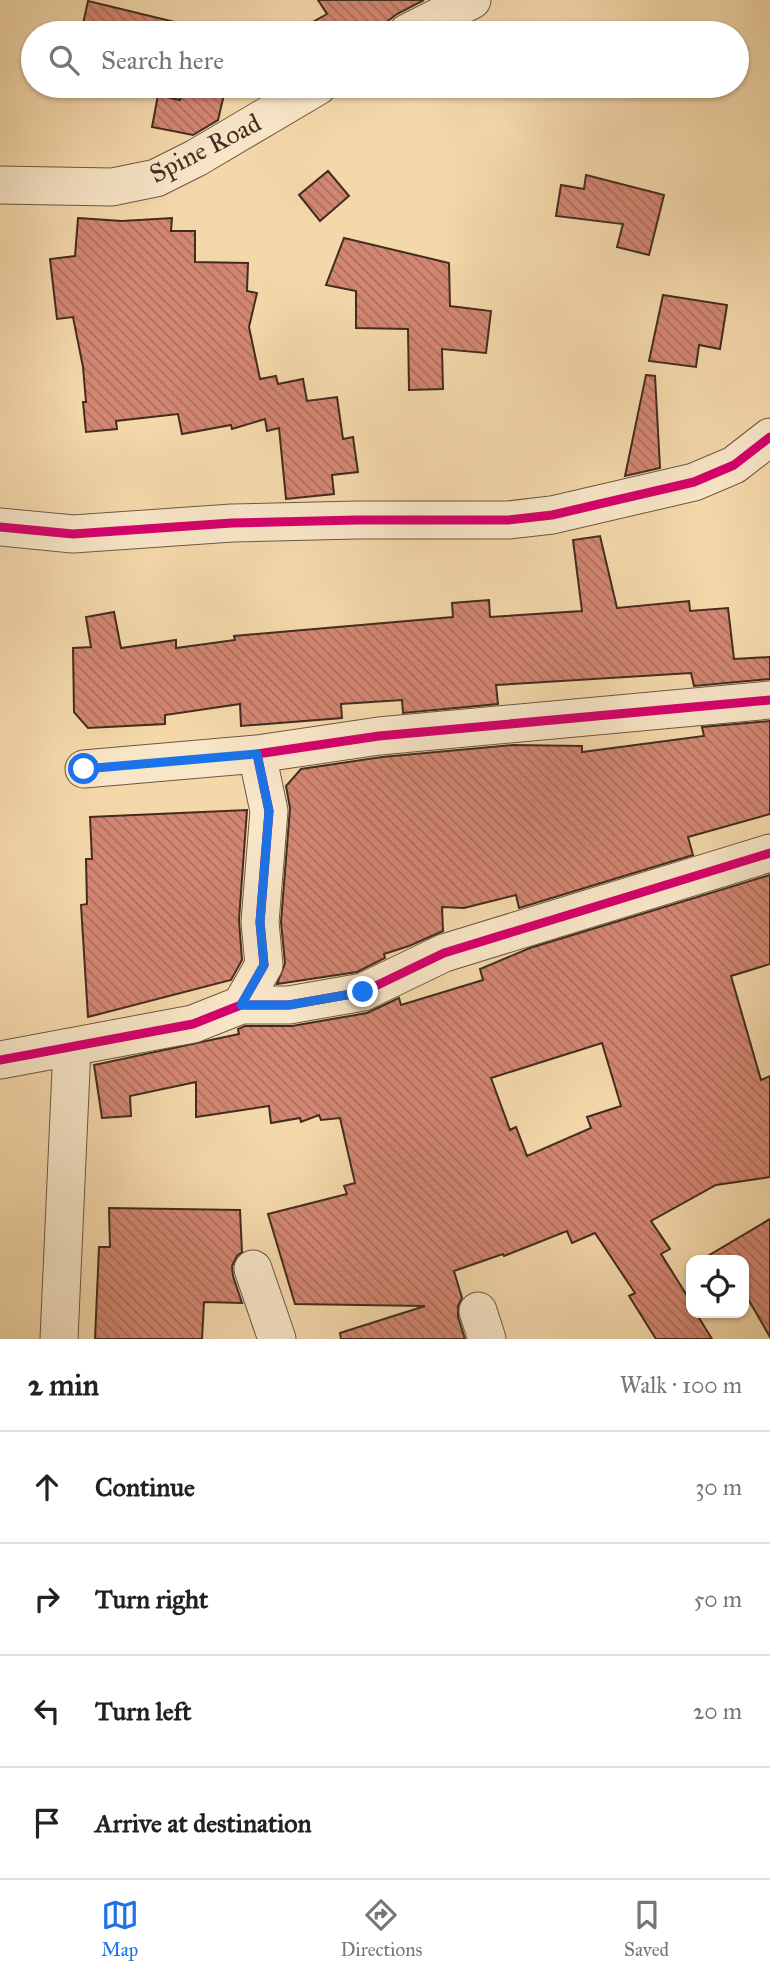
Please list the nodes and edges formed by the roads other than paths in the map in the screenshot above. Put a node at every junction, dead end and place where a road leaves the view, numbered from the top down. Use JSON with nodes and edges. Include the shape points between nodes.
{"nodes":[{"id":1,"x":472,"y":0,"type":"edge"},
{"id":2,"x":441,"y":8,"type":"edge"},
{"id":3,"x":423,"y":21,"type":"edge"},
{"id":4,"x":298,"y":98,"type":"edge"},
{"id":5,"x":0,"y":185,"type":"edge"},
{"id":6,"x":770,"y":437,"type":"edge"},
{"id":7,"x":0,"y":527,"type":"edge"},
{"id":8,"x":770,"y":699,"type":"edge"},
{"id":9,"x":257,"y":754,"type":"junction"},
{"id":10,"x":84,"y":769,"type":"dead end"},
{"id":11,"x":770,"y":853,"type":"edge"},
{"id":12,"x":241,"y":1005,"type":"junction"},
{"id":13,"x":72,"y":1047,"type":"junction"},
{"id":14,"x":0,"y":1060,"type":"edge"},
{"id":15,"x":253,"y":1269,"type":"dead end"},
{"id":16,"x":59,"y":1339,"type":"edge"},
{"id":17,"x":277,"y":1339,"type":"edge"}],
"edges":[{"from":1,"to":2,"type":"street"},
{"from":2,"to":3,"type":"street"},
{"from":4,"to":5,"type":"street","name":"Spine Road","via":[[156,178],[112,187]]},
{"from":6,"to":7,"type":"street","via":[[734,465],[694,482],[552,515],[508,520],[232,523],[73,534]]},
{"from":8,"to":9,"type":"street","via":[[379,736]]},
{"from":9,"to":10,"type":"street"},
{"from":9,"to":12,"type":"street","via":[[269,811],[260,922],[264,965]]},
{"from":11,"to":12,"type":"street","via":[[444,953],[363,992],[289,1005]]},
{"from":12,"to":13,"type":"street","via":[[193,1024]]},
{"from":13,"to":14,"type":"street"},
{"from":13,"to":16,"type":"street"},
{"from":15,"to":17,"type":"street"}]}
